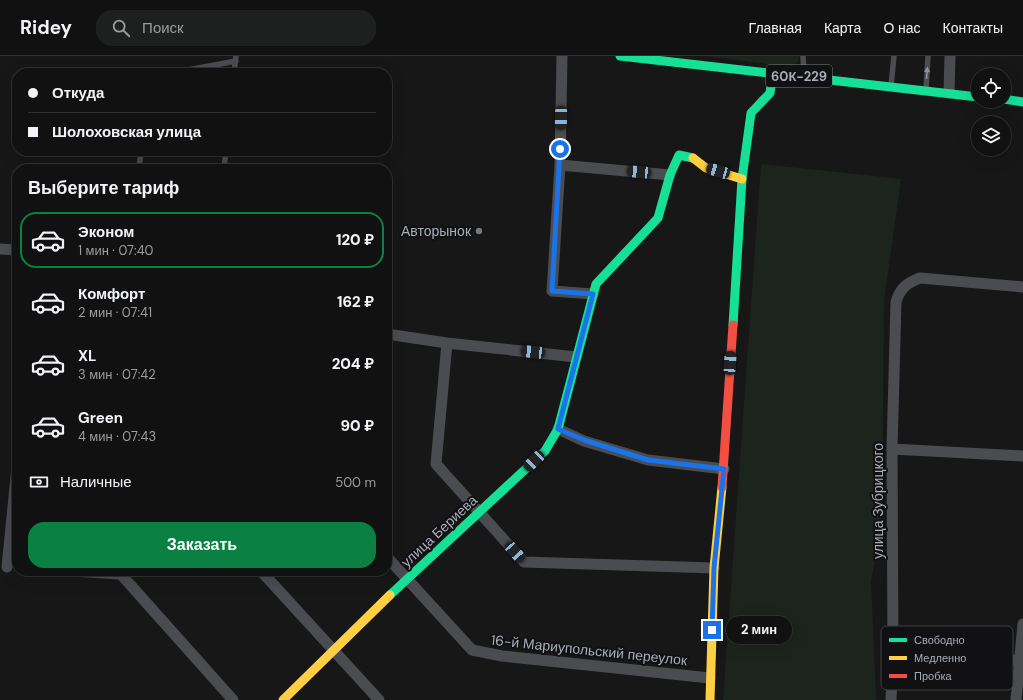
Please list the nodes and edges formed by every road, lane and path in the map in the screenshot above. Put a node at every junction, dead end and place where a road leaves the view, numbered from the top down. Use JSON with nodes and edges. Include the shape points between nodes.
{"nodes":[{"id":1,"x":562,"y":56,"type":"edge"},
{"id":2,"x":620,"y":56,"type":"edge"},
{"id":3,"x":804,"y":56,"type":"edge"},
{"id":4,"x":894,"y":56,"type":"edge"},
{"id":5,"x":928,"y":56,"type":"edge"},
{"id":6,"x":950,"y":56,"type":"edge"},
{"id":7,"x":236,"y":58,"type":"edge"},
{"id":8,"x":678,"y":59,"type":"edge"},
{"id":9,"x":193,"y":68,"type":"edge"},
{"id":10,"x":235,"y":68,"type":"edge"},
{"id":11,"x":773,"y":73,"type":"junction"},
{"id":12,"x":804,"y":76,"type":"junction"},
{"id":13,"x":891,"y":86,"type":"junction"},
{"id":14,"x":926,"y":90,"type":"junction"},
{"id":15,"x":949,"y":93,"type":"junction"},
{"id":16,"x":971,"y":95,"type":"edge"},
{"id":17,"x":1011,"y":100,"type":"edge"},
{"id":18,"x":1023,"y":102,"type":"edge"},
{"id":19,"x":560,"y":165,"type":"junction"},
{"id":20,"x":670,"y":175,"type":"junction"},
{"id":21,"x":742,"y":179,"type":"junction"},
{"id":22,"x":0,"y":249,"type":"edge"},
{"id":23,"x":12,"y":250,"type":"edge"},
{"id":24,"x":1023,"y":287,"type":"edge"},
{"id":25,"x":593,"y":294,"type":"junction"},
{"id":26,"x":392,"y":335,"type":"edge"},
{"id":27,"x":447,"y":343,"type":"junction"},
{"id":28,"x":576,"y":357,"type":"junction"},
{"id":29,"x":558,"y":429,"type":"junction"},
{"id":30,"x":892,"y":449,"type":"junction"},
{"id":31,"x":1023,"y":456,"type":"edge"},
{"id":32,"x":724,"y":469,"type":"junction"},
{"id":33,"x":480,"y":513,"type":"junction"},
{"id":34,"x":12,"y":523,"type":"edge"},
{"id":35,"x":392,"y":562,"type":"edge"},
{"id":36,"x":8,"y":567,"type":"edge"},
{"id":37,"x":714,"y":568,"type":"junction"},
{"id":38,"x":122,"y":576,"type":"edge"},
{"id":39,"x":266,"y":576,"type":"edge"},
{"id":40,"x":407,"y":579,"type":"junction"},
{"id":41,"x":1023,"y":624,"type":"edge"},
{"id":42,"x":893,"y":626,"type":"edge"},
{"id":43,"x":333,"y":650,"type":"junction"},
{"id":44,"x":1021,"y":661,"type":"edge"},
{"id":45,"x":710,"y":678,"type":"junction"},
{"id":46,"x":892,"y":690,"type":"edge"},
{"id":47,"x":233,"y":700,"type":"edge"},
{"id":48,"x":283,"y":700,"type":"edge"},
{"id":49,"x":379,"y":700,"type":"edge"},
{"id":50,"x":710,"y":700,"type":"edge"},
{"id":51,"x":892,"y":700,"type":"edge"},
{"id":52,"x":1016,"y":700,"type":"edge"}],
"edges":[{"from":1,"to":19,"type":"street"},
{"from":2,"to":8,"type":"street","number":"60К-229"},
{"from":3,"to":12,"type":"lane"},
{"from":4,"to":13,"type":"lane"},
{"from":14,"to":5,"type":"lane","one_way":true},
{"from":6,"to":15,"type":"street"},
{"from":7,"to":9,"type":"lane"},
{"from":7,"to":10,"type":"lane"},
{"from":8,"to":11,"type":"street","number":"60К-229"},
{"from":11,"to":12,"type":"street","number":"60К-229"},
{"from":11,"to":21,"type":"street","via":[[770,93],[751,113]]},
{"from":12,"to":13,"type":"street","number":"60К-229"},
{"from":13,"to":14,"type":"street","number":"60К-229"},
{"from":14,"to":15,"type":"street","number":"60К-229"},
{"from":15,"to":16,"type":"street","number":"60К-229"},
{"from":17,"to":18,"type":"street"},
{"from":19,"to":20,"type":"street"},
{"from":19,"to":25,"type":"street","via":[[552,291]]},
{"from":20,"to":21,"type":"street","name":"улица Бериева","via":[[680,156],[695,158],[706,168]]},
{"from":20,"to":25,"type":"street","name":"улица Бериева","via":[[658,218],[596,284]]},
{"from":21,"to":32,"type":"street"},
{"from":22,"to":23,"type":"street"},
{"from":24,"to":30,"type":"street","name":"улица Зубрицкого","via":[[920,278],[906,283],[896,302]]},
{"from":25,"to":28,"type":"street","name":"улица Бериева"},
{"from":26,"to":27,"type":"street"},
{"from":27,"to":28,"type":"street"},
{"from":27,"to":33,"type":"street","via":[[436,464]]},
{"from":28,"to":29,"type":"street","name":"улица Бериева"},
{"from":29,"to":32,"type":"street","via":[[648,460]]},
{"from":29,"to":33,"type":"street","name":"улица Бериева","via":[[545,451]]},
{"from":30,"to":31,"type":"street"},
{"from":30,"to":42,"type":"street","name":"улица Зубрицкого"},
{"from":32,"to":37,"type":"street"},
{"from":33,"to":37,"type":"street","via":[[524,562]]},
{"from":33,"to":40,"type":"street","name":"улица Бериева"},
{"from":34,"to":36,"type":"street"},
{"from":35,"to":40,"type":"street","name":"16-й Мариупольский переулок"},
{"from":37,"to":45,"type":"street"},
{"from":38,"to":47,"type":"street"},
{"from":39,"to":43,"type":"street"},
{"from":40,"to":43,"type":"street","name":"улица Бериева"},
{"from":40,"to":45,"type":"street","name":"16-й Мариупольский переулок","via":[[472,650],[502,656]]},
{"from":41,"to":44,"type":"street"},
{"from":43,"to":48,"type":"street","name":"улица Бериева"},
{"from":43,"to":49,"type":"street"},
{"from":44,"to":52,"type":"street"},
{"from":45,"to":50,"type":"street"},
{"from":46,"to":51,"type":"street","name":"улица Зубрицкого"}]}
